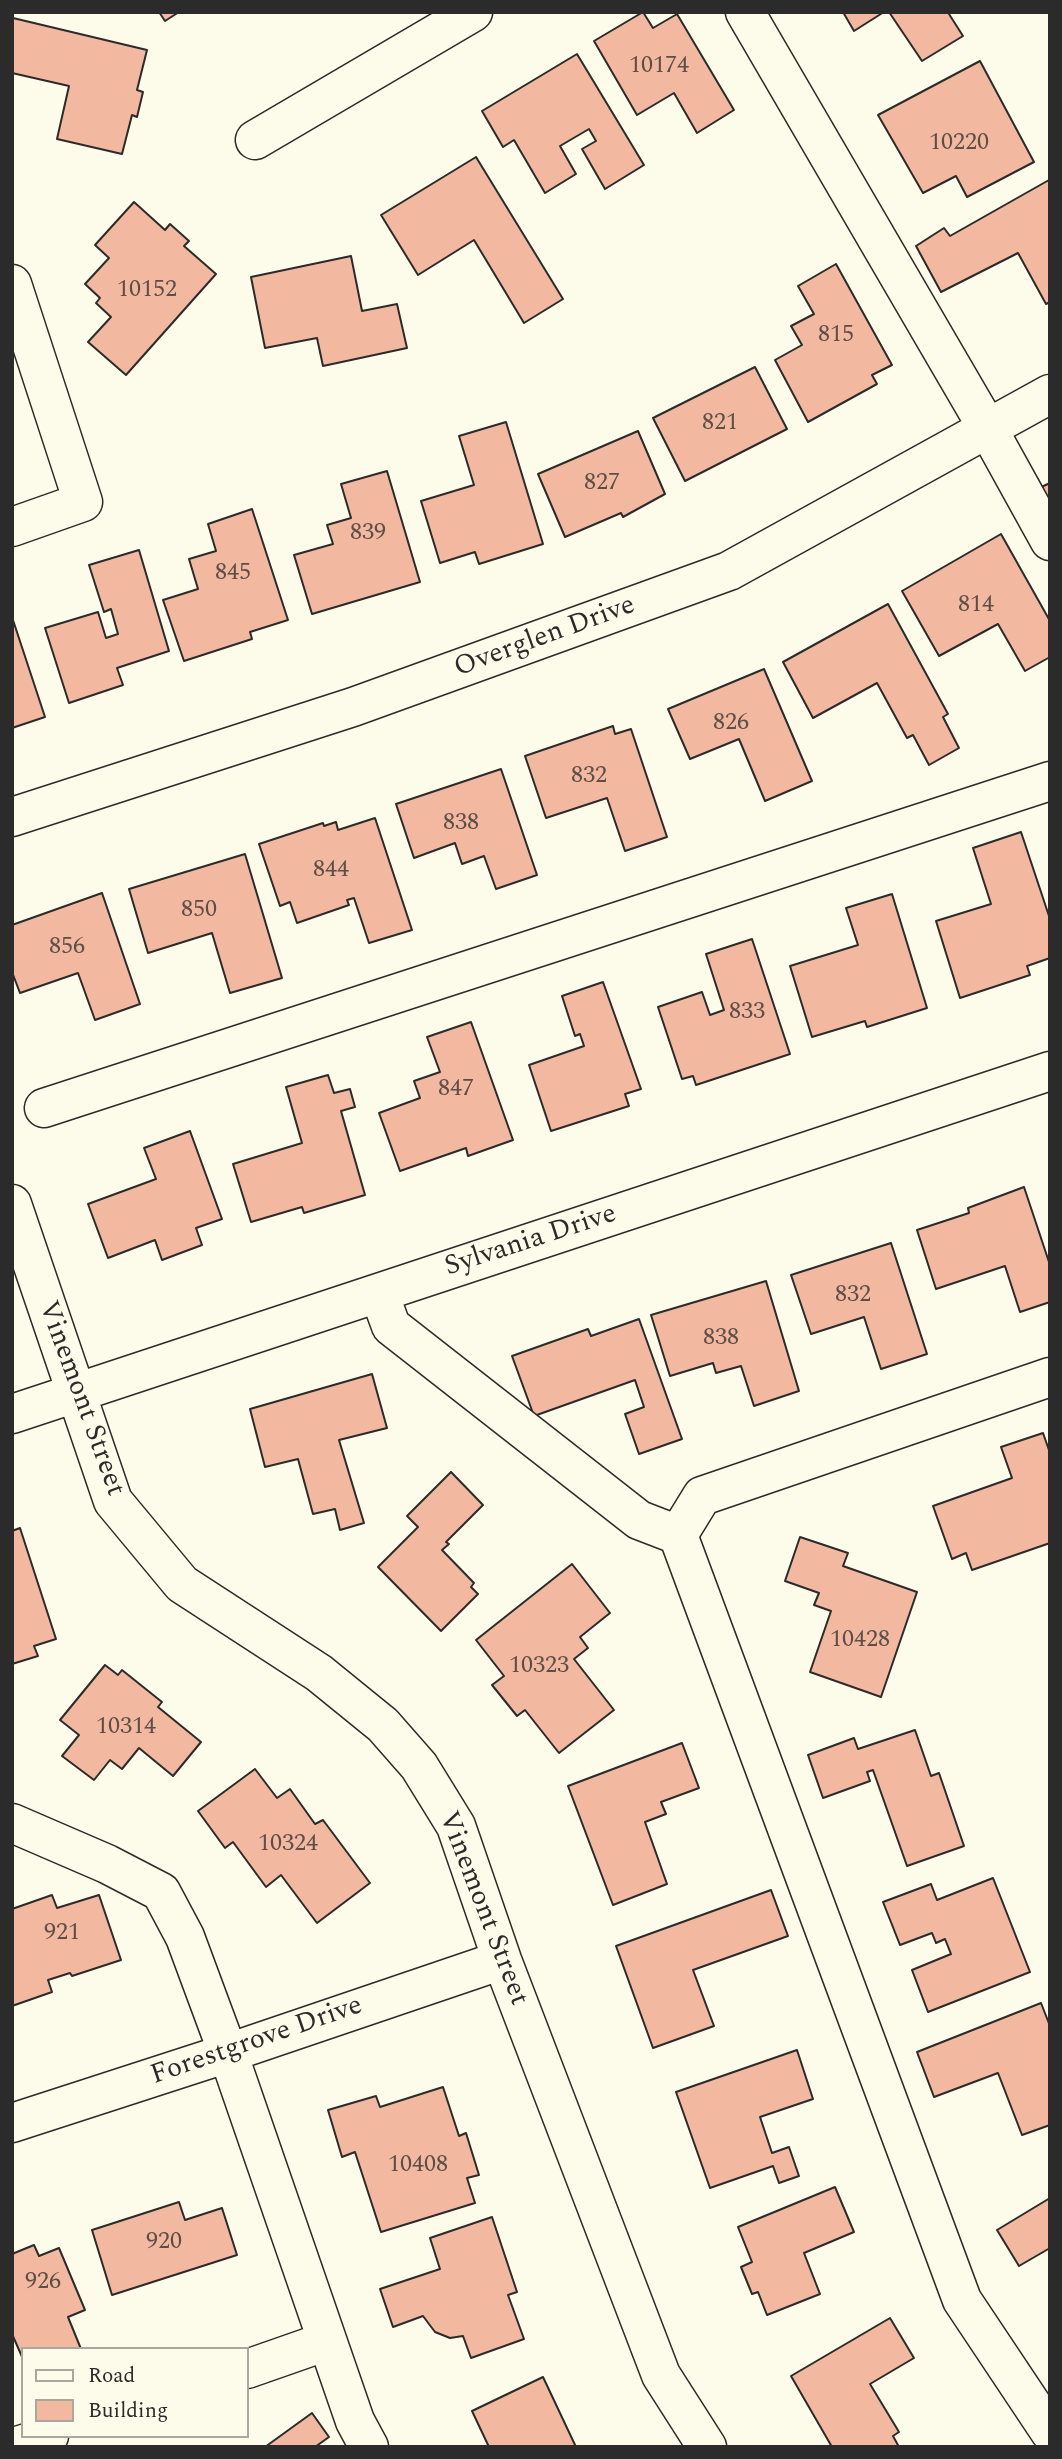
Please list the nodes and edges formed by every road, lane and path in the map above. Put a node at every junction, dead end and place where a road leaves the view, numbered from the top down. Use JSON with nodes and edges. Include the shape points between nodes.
{"nodes":[{"id":1,"x":473,"y":12,"type":"edge"},
{"id":2,"x":745,"y":12,"type":"edge"},
{"id":3,"x":255,"y":140,"type":"dead end"},
{"id":4,"x":12,"y":284,"type":"edge"},
{"id":5,"x":1050,"y":394,"type":"edge"},
{"id":6,"x":988,"y":429,"type":"junction"},
{"id":7,"x":12,"y":527,"type":"edge"},
{"id":8,"x":1050,"y":541,"type":"edge"},
{"id":9,"x":1050,"y":781,"type":"edge"},
{"id":10,"x":12,"y":817,"type":"edge"},
{"id":11,"x":1050,"y":1070,"type":"edge"},
{"id":12,"x":44,"y":1108,"type":"dead end"},
{"id":13,"x":12,"y":1204,"type":"edge"},
{"id":14,"x":379,"y":1293,"type":"junction"},
{"id":15,"x":1050,"y":1377,"type":"edge"},
{"id":16,"x":76,"y":1394,"type":"junction"},
{"id":17,"x":12,"y":1414,"type":"edge"},
{"id":18,"x":678,"y":1535,"type":"junction"},
{"id":19,"x":12,"y":1823,"type":"edge"},
{"id":20,"x":502,"y":1960,"type":"junction"},
{"id":21,"x":228,"y":2053,"type":"junction"},
{"id":22,"x":12,"y":2123,"type":"edge"},
{"id":23,"x":327,"y":2341,"type":"junction"},
{"id":24,"x":248,"y":2369,"type":"edge"},
{"id":25,"x":1050,"y":2432,"type":"edge"},
{"id":26,"x":43,"y":2438,"type":"edge"},
{"id":27,"x":14,"y":2447,"type":"edge"},
{"id":28,"x":369,"y":2447,"type":"edge"},
{"id":29,"x":707,"y":2447,"type":"edge"}],
"edges":[{"from":1,"to":3,"type":"street"},
{"from":2,"to":6,"type":"street"},
{"from":4,"to":7,"type":"street","via":[[83,502]]},
{"from":5,"to":6,"type":"street","name":"Overglen Drive"},
{"from":6,"to":8,"type":"street"},
{"from":6,"to":10,"type":"street","name":"Overglen Drive","via":[[729,571],[353,707]]},
{"from":9,"to":12,"type":"street"},
{"from":11,"to":14,"type":"street","name":"Sylvania Drive"},
{"from":13,"to":16,"type":"street","name":"Vinemont Street"},
{"from":14,"to":16,"type":"street","name":"Sylvania Drive"},
{"from":14,"to":18,"type":"street","via":[[391,1326],[639,1520]]},
{"from":15,"to":18,"type":"street","via":[[702,1496]]},
{"from":16,"to":17,"type":"street","name":"Sylvania Drive"},
{"from":16,"to":20,"type":"street","name":"Vinemont Street","via":[[113,1501],[182,1584],[319,1673],[383,1725],[419,1766],[456,1826]]},
{"from":18,"to":25,"type":"street","via":[[962,2300]]},
{"from":19,"to":21,"type":"street","via":[[161,1892],[184,1937]]},
{"from":20,"to":21,"type":"street","name":"Forestgrove Drive"},
{"from":20,"to":29,"type":"street","name":"Vinemont Street","via":[[660,2375]]},
{"from":21,"to":22,"type":"street","name":"Forestgrove Drive"},
{"from":21,"to":23,"type":"street"},
{"from":23,"to":24,"type":"street"},
{"from":23,"to":28,"type":"street"},
{"from":26,"to":27,"type":"street"}]}
